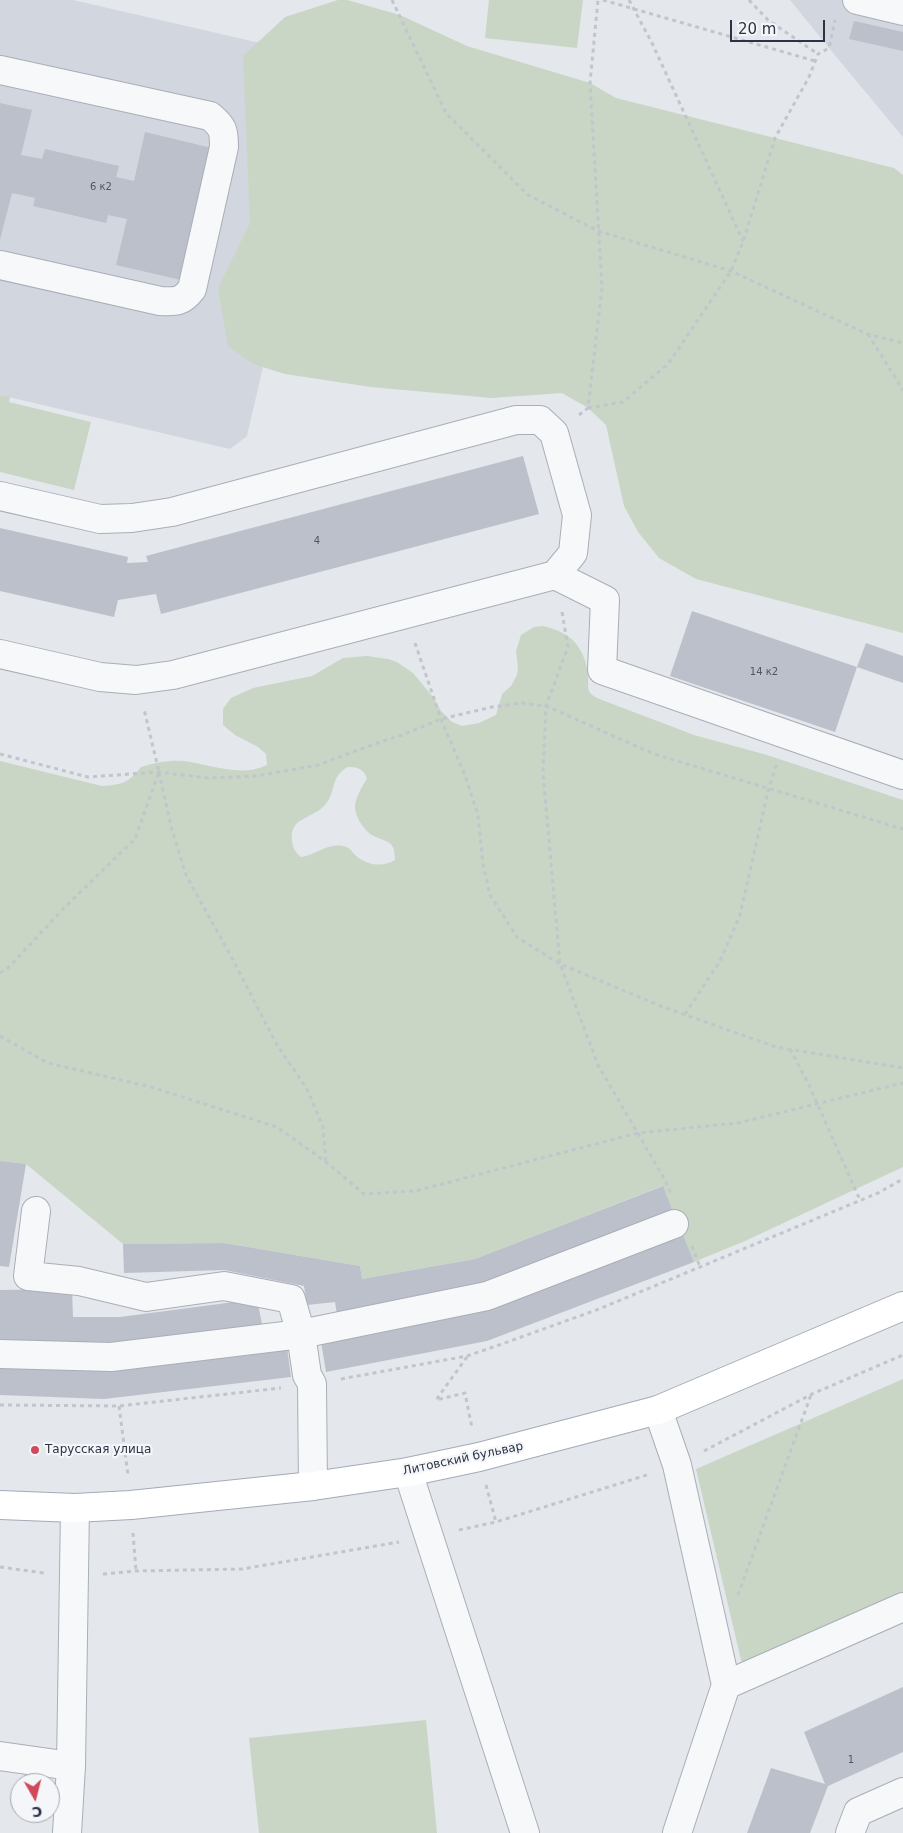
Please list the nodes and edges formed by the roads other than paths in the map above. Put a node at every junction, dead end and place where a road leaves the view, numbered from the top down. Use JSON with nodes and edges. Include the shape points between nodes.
{"nodes":[{"id":1,"x":857,"y":0,"type":"edge"},
{"id":2,"x":903,"y":11,"type":"edge"},
{"id":3,"x":0,"y":70,"type":"edge"},
{"id":4,"x":0,"y":265,"type":"edge"},
{"id":5,"x":0,"y":496,"type":"edge"},
{"id":6,"x":555,"y":575,"type":"junction"},
{"id":7,"x":0,"y":654,"type":"edge"},
{"id":8,"x":903,"y":775,"type":"edge"},
{"id":9,"x":36,"y":1211,"type":"dead end"},
{"id":10,"x":679,"y":1222,"type":"road end"},
{"id":11,"x":903,"y":1306,"type":"edge"},
{"id":12,"x":302,"y":1334,"type":"junction"},
{"id":13,"x":0,"y":1354,"type":"edge"},
{"id":14,"x":658,"y":1410,"type":"junction"},
{"id":15,"x":408,"y":1472,"type":"junction"},
{"id":16,"x":314,"y":1486,"type":"junction"},
{"id":17,"x":0,"y":1505,"type":"edge"},
{"id":18,"x":75,"y":1508,"type":"junction"},
{"id":19,"x":903,"y":1607,"type":"edge"},
{"id":20,"x":726,"y":1686,"type":"junction"},
{"id":21,"x":0,"y":1756,"type":"edge"},
{"id":22,"x":72,"y":1766,"type":"junction"},
{"id":23,"x":903,"y":1792,"type":"edge"},
{"id":24,"x":67,"y":1833,"type":"edge"},
{"id":25,"x":525,"y":1833,"type":"edge"},
{"id":26,"x":677,"y":1833,"type":"edge"},
{"id":27,"x":850,"y":1833,"type":"edge"}],
"edges":[{"from":1,"to":2,"type":"lane"},
{"from":3,"to":4,"type":"lane","via":[[210,116],[224,132],[224,147],[192,289],[185,297],[174,302],[160,301]]},
{"from":5,"to":6,"type":"lane","via":[[100,519],[132,518],[172,512],[516,420],[540,420],[554,433],[577,515],[573,553]]},
{"from":6,"to":7,"type":"lane","via":[[173,676],[136,680],[100,677]]},
{"from":6,"to":8,"type":"lane","via":[[605,600],[602,670]]},
{"from":9,"to":12,"type":"lane","via":[[28,1276],[79,1281],[146,1297],[224,1286],[291,1299]]},
{"from":10,"to":12,"type":"lane","via":[[487,1296]]},
{"from":11,"to":14,"type":"main road","name":"Литовский бульвар"},
{"from":12,"to":13,"type":"lane","via":[[111,1358]]},
{"from":12,"to":16,"type":"lane","via":[[307,1375],[312,1384]]},
{"from":14,"to":15,"type":"main road","name":"Литовский бульвар","via":[[479,1457]]},
{"from":14,"to":20,"type":"lane","via":[[677,1465]]},
{"from":15,"to":16,"type":"main road","name":"Литовский бульвар"},
{"from":15,"to":25,"type":"lane"},
{"from":16,"to":18,"type":"main road","name":"Литовский бульвар"},
{"from":17,"to":18,"type":"main road","name":"Литовский бульвар"},
{"from":18,"to":22,"type":"lane"},
{"from":19,"to":20,"type":"lane"},
{"from":20,"to":26,"type":"lane"},
{"from":21,"to":22,"type":"lane"},
{"from":22,"to":24,"type":"lane"},
{"from":23,"to":27,"type":"lane","via":[[858,1812]]}]}
